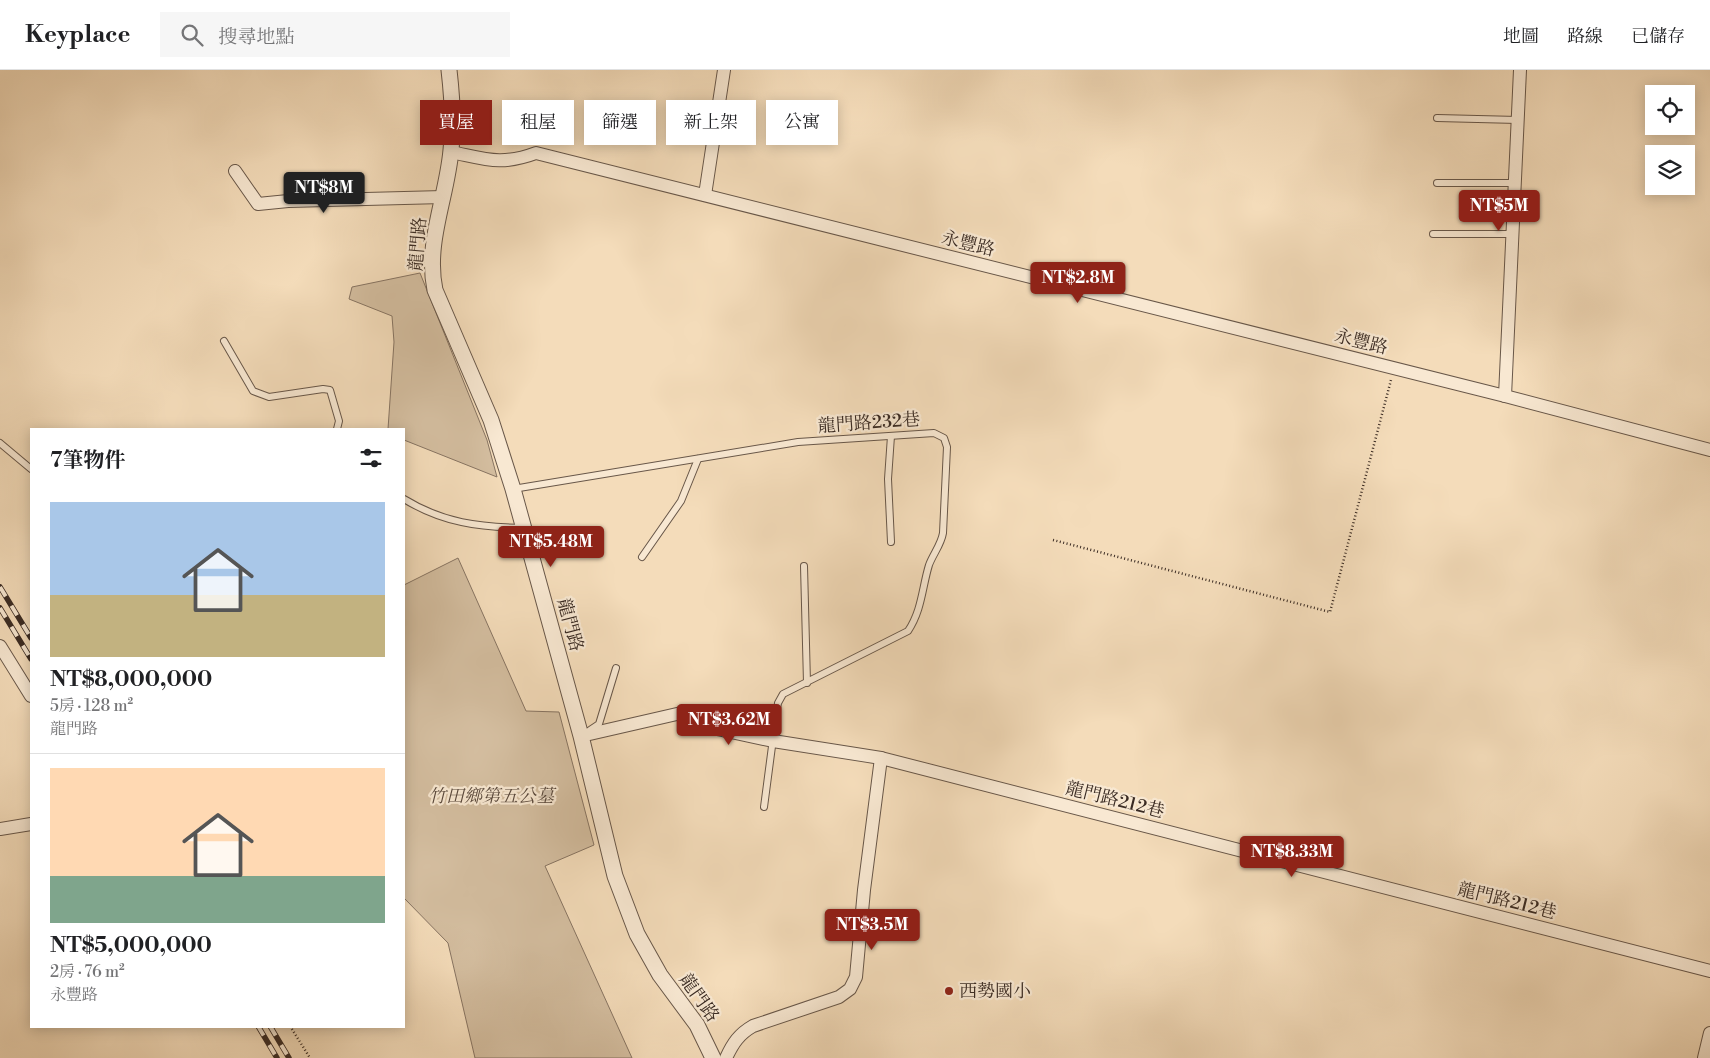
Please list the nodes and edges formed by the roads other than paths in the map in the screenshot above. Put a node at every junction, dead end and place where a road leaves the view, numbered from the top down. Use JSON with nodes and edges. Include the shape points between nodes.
{"nodes":[{"id":1,"x":449,"y":70,"type":"edge"},
{"id":2,"x":724,"y":70,"type":"edge"},
{"id":3,"x":1520,"y":70,"type":"edge"},
{"id":4,"x":1437,"y":118,"type":"dead end"},
{"id":5,"x":1518,"y":120,"type":"junction"},
{"id":6,"x":451,"y":152,"type":"junction"},
{"id":7,"x":235,"y":171,"type":"dead end"},
{"id":8,"x":1436,"y":183,"type":"dead end"},
{"id":9,"x":1515,"y":183,"type":"junction"},
{"id":10,"x":705,"y":195,"type":"junction"},
{"id":11,"x":442,"y":197,"type":"junction"},
{"id":12,"x":1433,"y":234,"type":"dead end"},
{"id":13,"x":1512,"y":234,"type":"junction"},
{"id":14,"x":224,"y":341,"type":"dead end"},
{"id":15,"x":1505,"y":396,"type":"junction"},
{"id":16,"x":337,"y":428,"type":"edge"},
{"id":17,"x":892,"y":436,"type":"junction"},
{"id":18,"x":0,"y":443,"type":"edge"},
{"id":19,"x":1710,"y":450,"type":"edge"},
{"id":20,"x":698,"y":459,"type":"junction"},
{"id":21,"x":30,"y":468,"type":"edge"},
{"id":22,"x":513,"y":489,"type":"junction"},
{"id":23,"x":405,"y":500,"type":"edge"},
{"id":24,"x":525,"y":528,"type":"junction"},
{"id":25,"x":892,"y":542,"type":"dead end"},
{"id":26,"x":642,"y":557,"type":"dead end"},
{"id":27,"x":804,"y":566,"type":"dead end"},
{"id":28,"x":0,"y":646,"type":"edge"},
{"id":29,"x":616,"y":668,"type":"dead end"},
{"id":30,"x":806,"y":683,"type":"junction"},
{"id":31,"x":30,"y":694,"type":"edge"},
{"id":32,"x":581,"y":736,"type":"junction"},
{"id":33,"x":773,"y":741,"type":"junction"},
{"id":34,"x":881,"y":758,"type":"junction"},
{"id":35,"x":764,"y":808,"type":"dead end"},
{"id":36,"x":30,"y":824,"type":"edge"},
{"id":37,"x":0,"y":829,"type":"edge"},
{"id":38,"x":1710,"y":971,"type":"edge"},
{"id":39,"x":1710,"y":1033,"type":"edge"},
{"id":40,"x":712,"y":1058,"type":"edge"},
{"id":41,"x":726,"y":1058,"type":"edge"},
{"id":42,"x":1704,"y":1058,"type":"edge"}],
"edges":[{"from":1,"to":6,"type":"street","name":"龍門路"},
{"from":2,"to":10,"type":"street"},
{"from":3,"to":5,"type":"street"},
{"from":4,"to":5,"type":"lane"},
{"from":5,"to":9,"type":"street"},
{"from":6,"to":10,"type":"street","name":"永豐路","via":[[497,162],[518,160],[536,153]]},
{"from":6,"to":11,"type":"street","name":"龍門路"},
{"from":7,"to":11,"type":"street","via":[[258,204]]},
{"from":8,"to":9,"type":"lane"},
{"from":9,"to":13,"type":"street"},
{"from":10,"to":15,"type":"street","name":"永豐路"},
{"from":11,"to":22,"type":"street","name":"龍門路","via":[[431,272],[435,290],[491,420]]},
{"from":12,"to":13,"type":"lane"},
{"from":13,"to":15,"type":"street"},
{"from":14,"to":16,"type":"lane","via":[[253,392],[269,397],[330,390],[339,421]]},
{"from":15,"to":19,"type":"street","name":"永豐路"},
{"from":17,"to":20,"type":"lane","name":"龍門路232巷","via":[[798,442]]},
{"from":17,"to":25,"type":"lane","via":[[888,478]]},
{"from":17,"to":30,"type":"lane","name":"龍門路232巷","via":[[934,433],[944,438],[947,448],[943,533],[929,565],[918,617],[908,631]]},
{"from":18,"to":21,"type":"lane"},
{"from":20,"to":22,"type":"lane","name":"龍門路232巷"},
{"from":20,"to":26,"type":"lane","via":[[681,501]]},
{"from":22,"to":24,"type":"street","name":"龍門路"},
{"from":23,"to":24,"type":"lane","via":[[427,513],[484,527]]},
{"from":24,"to":32,"type":"street","name":"龍門路"},
{"from":27,"to":30,"type":"lane"},
{"from":28,"to":31,"type":"street"},
{"from":29,"to":32,"type":"lane","via":[[599,724]]},
{"from":30,"to":33,"type":"lane","name":"龍門路232巷","via":[[783,694],[778,703]]},
{"from":32,"to":33,"type":"street","name":"龍門路212巷","via":[[690,712],[717,729]]},
{"from":32,"to":40,"type":"street","name":"龍門路","via":[[615,876],[638,934],[660,975],[697,1025]]},
{"from":33,"to":34,"type":"street","name":"龍門路212巷"},
{"from":33,"to":35,"type":"lane"},
{"from":34,"to":38,"type":"street","name":"龍門路212巷"},
{"from":34,"to":41,"type":"street","via":[[856,977],[850,989],[839,997],[754,1026],[734,1042]]},
{"from":36,"to":37,"type":"street"},
{"from":39,"to":42,"type":"street"}]}
